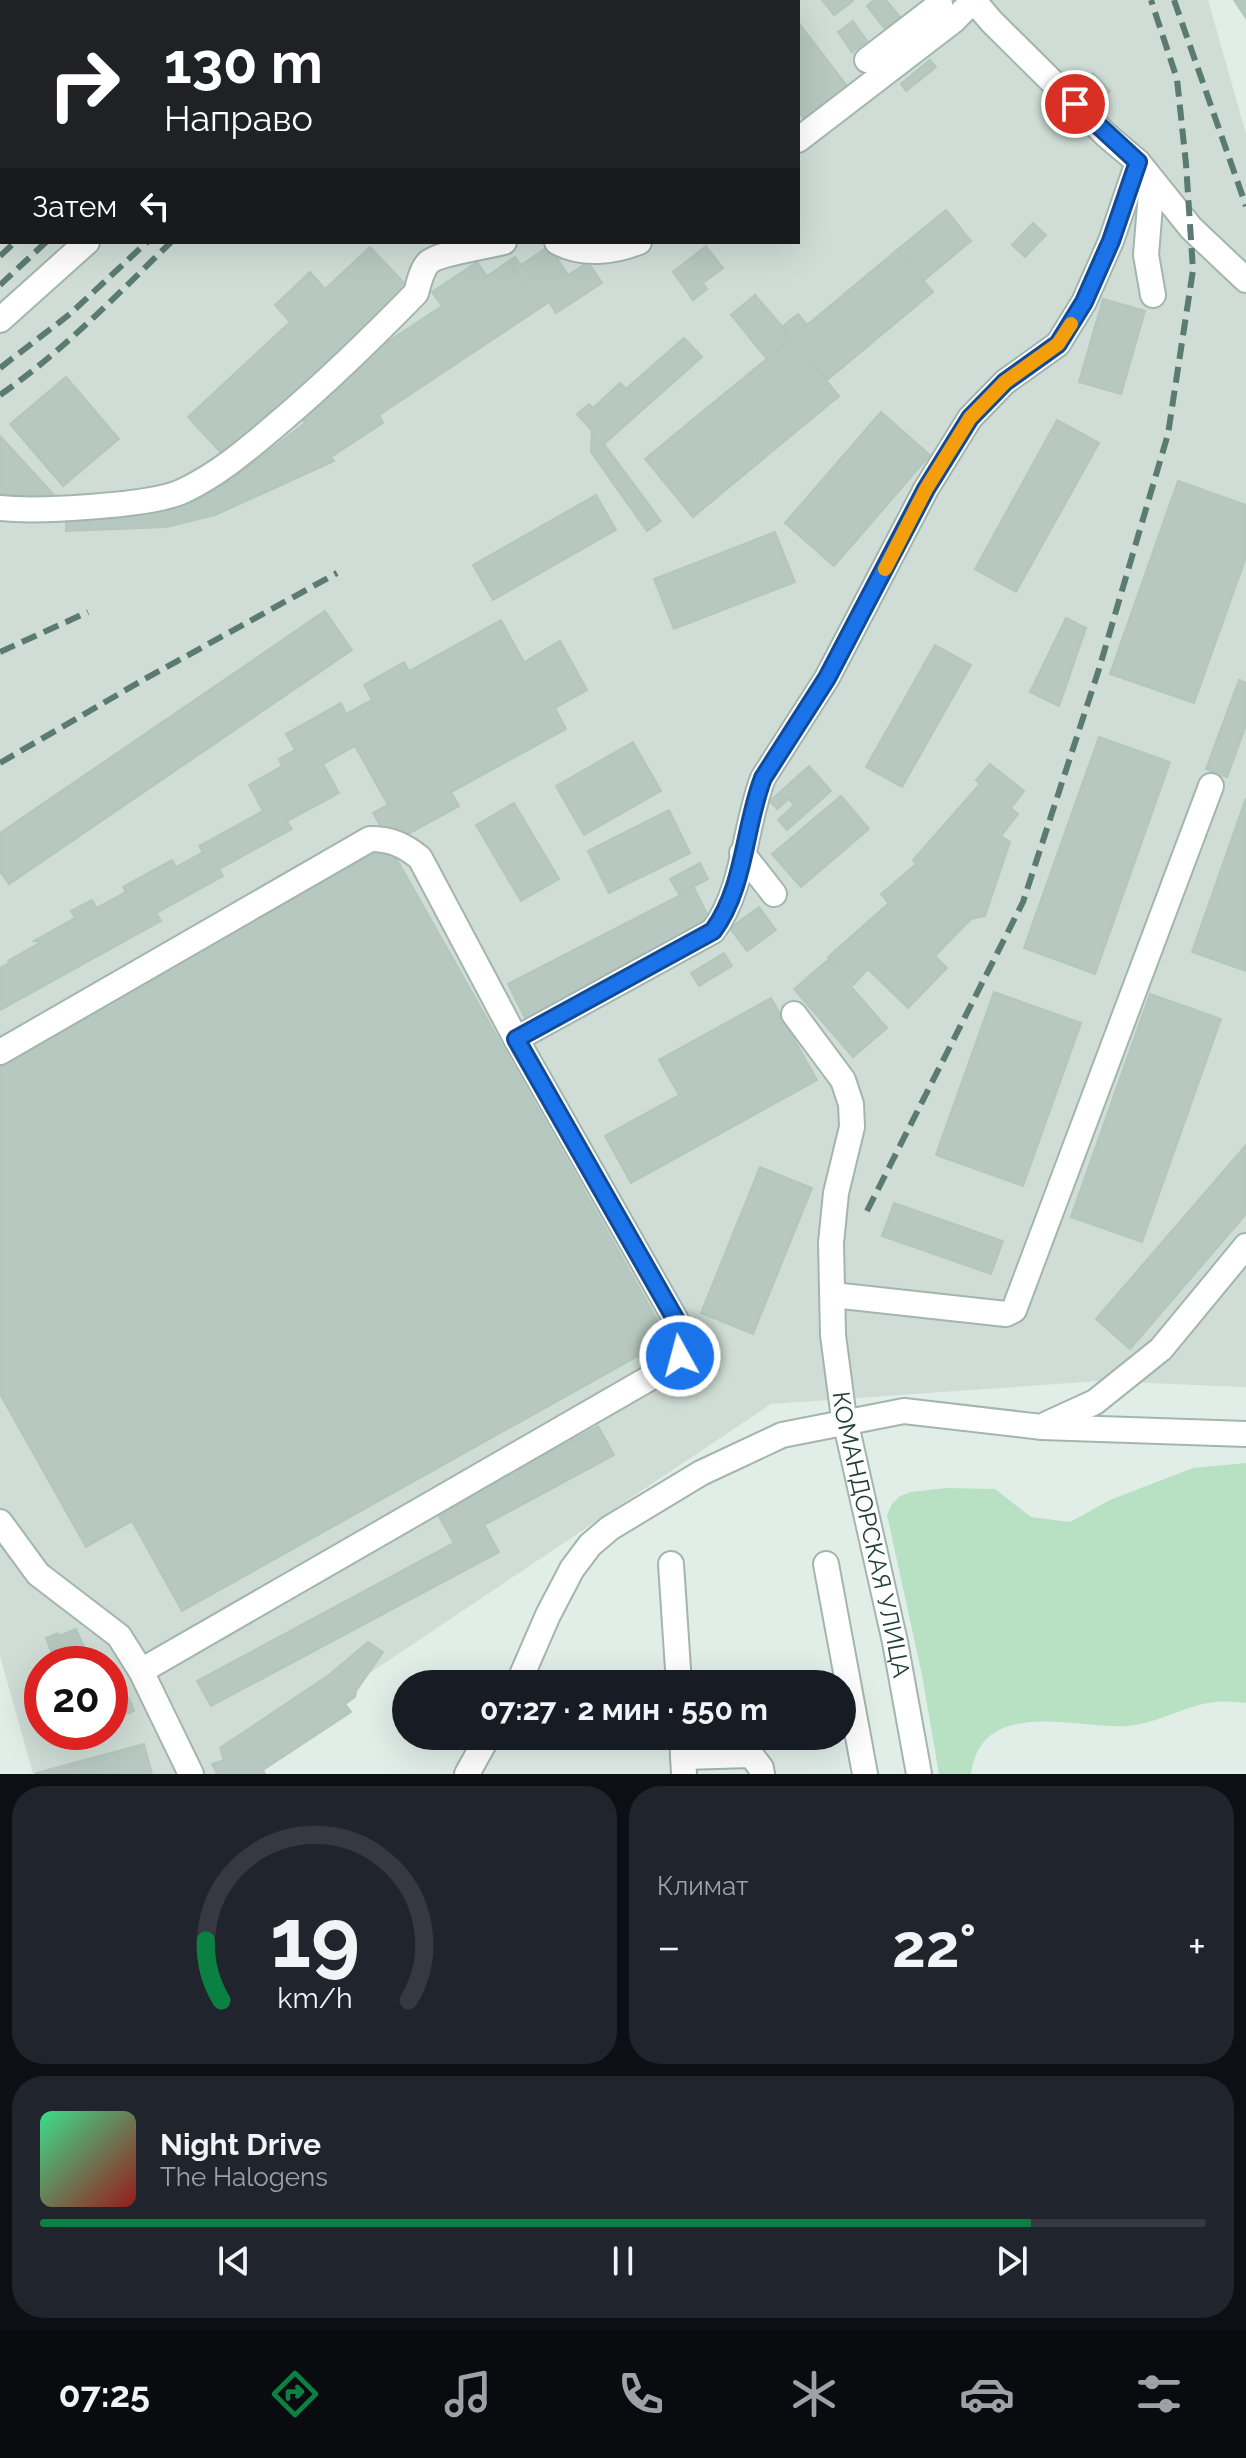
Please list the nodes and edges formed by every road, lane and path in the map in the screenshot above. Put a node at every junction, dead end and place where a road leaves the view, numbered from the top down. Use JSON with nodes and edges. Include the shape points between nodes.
{"nodes":[{"id":1,"x":973,"y":0,"type":"edge"},
{"id":2,"x":944,"y":8,"type":"edge"},
{"id":3,"x":867,"y":60,"type":"dead end"},
{"id":4,"x":800,"y":138,"type":"edge"},
{"id":5,"x":1145,"y":171,"type":"junction"},
{"id":6,"x":85,"y":244,"type":"edge"},
{"id":7,"x":496,"y":244,"type":"edge"},
{"id":8,"x":561,"y":244,"type":"edge"},
{"id":9,"x":635,"y":244,"type":"edge"},
{"id":10,"x":1246,"y":280,"type":"edge"},
{"id":11,"x":1153,"y":295,"type":"dead end"},
{"id":12,"x":0,"y":320,"type":"edge"},
{"id":13,"x":0,"y":508,"type":"edge"},
{"id":14,"x":1211,"y":786,"type":"dead end"},
{"id":15,"x":742,"y":853,"type":"junction"},
{"id":16,"x":774,"y":894,"type":"dead end"},
{"id":17,"x":794,"y":1014,"type":"dead end"},
{"id":18,"x":516,"y":1039,"type":"junction"},
{"id":19,"x":0,"y":1052,"type":"edge"},
{"id":20,"x":1246,"y":1246,"type":"edge"},
{"id":21,"x":833,"y":1295,"type":"junction"},
{"id":22,"x":846,"y":1424,"type":"junction"},
{"id":23,"x":1042,"y":1427,"type":"junction"},
{"id":24,"x":1246,"y":1434,"type":"edge"},
{"id":25,"x":0,"y":1522,"type":"edge"},
{"id":26,"x":671,"y":1564,"type":"dead end"},
{"id":27,"x":826,"y":1564,"type":"dead end"},
{"id":28,"x":524,"y":1670,"type":"edge"},
{"id":29,"x":678,"y":1670,"type":"edge"},
{"id":30,"x":141,"y":1671,"type":"junction"},
{"id":31,"x":480,"y":1750,"type":"edge"},
{"id":32,"x":683,"y":1756,"type":"edge"},
{"id":33,"x":191,"y":1774,"type":"edge"},
{"id":34,"x":467,"y":1774,"type":"edge"},
{"id":35,"x":762,"y":1774,"type":"edge"},
{"id":36,"x":865,"y":1774,"type":"edge"},
{"id":37,"x":919,"y":1774,"type":"edge"}],
"edges":[{"from":1,"to":2,"type":"street"},
{"from":1,"to":5,"type":"street"},
{"from":2,"to":3,"type":"street"},
{"from":2,"to":4,"type":"street"},
{"from":5,"to":10,"type":"street","via":[[1191,228]]},
{"from":5,"to":11,"type":"street","via":[[1146,255]]},
{"from":5,"to":15,"type":"street","via":[[1084,302],[1058,344],[1005,382],[970,418],[926,489],[827,678],[763,778]]},
{"from":6,"to":12,"type":"street"},
{"from":7,"to":13,"type":"street","via":[[433,259],[422,272],[416,293],[297,407],[228,466],[179,493],[129,502]]},
{"from":8,"to":9,"type":"street","via":[[591,252]]},
{"from":14,"to":21,"type":"street","via":[[1014,1310],[1006,1314]]},
{"from":15,"to":16,"type":"street"},
{"from":15,"to":18,"type":"street","via":[[723,918],[713,931]]},
{"from":17,"to":21,"type":"street","name":"КОМАНДОРСКАЯ УЛИЦА","via":[[843,1080],[851,1104],[852,1127],[831,1243]]},
{"from":18,"to":19,"type":"street","via":[[420,858],[403,844],[370,839]]},
{"from":18,"to":30,"type":"street","via":[[681,1329],[680,1356]]},
{"from":20,"to":23,"type":"street","via":[[1150,1359],[1095,1402]]},
{"from":21,"to":22,"type":"street","name":"КОМАНДОРСКАЯ УЛИЦА","via":[[833,1335]]},
{"from":22,"to":23,"type":"street","via":[[904,1411]]},
{"from":22,"to":28,"type":"street","via":[[782,1435],[725,1460],[610,1528],[572,1569]]},
{"from":22,"to":37,"type":"street","name":"КОМАНДОРСКАЯ УЛИЦА"},
{"from":23,"to":24,"type":"street"},
{"from":25,"to":30,"type":"street","via":[[38,1574],[119,1636]]},
{"from":26,"to":29,"type":"street"},
{"from":27,"to":36,"type":"street"},
{"from":30,"to":33,"type":"street"},
{"from":31,"to":34,"type":"street"},
{"from":32,"to":35,"type":"street","via":[[751,1755]]}]}
